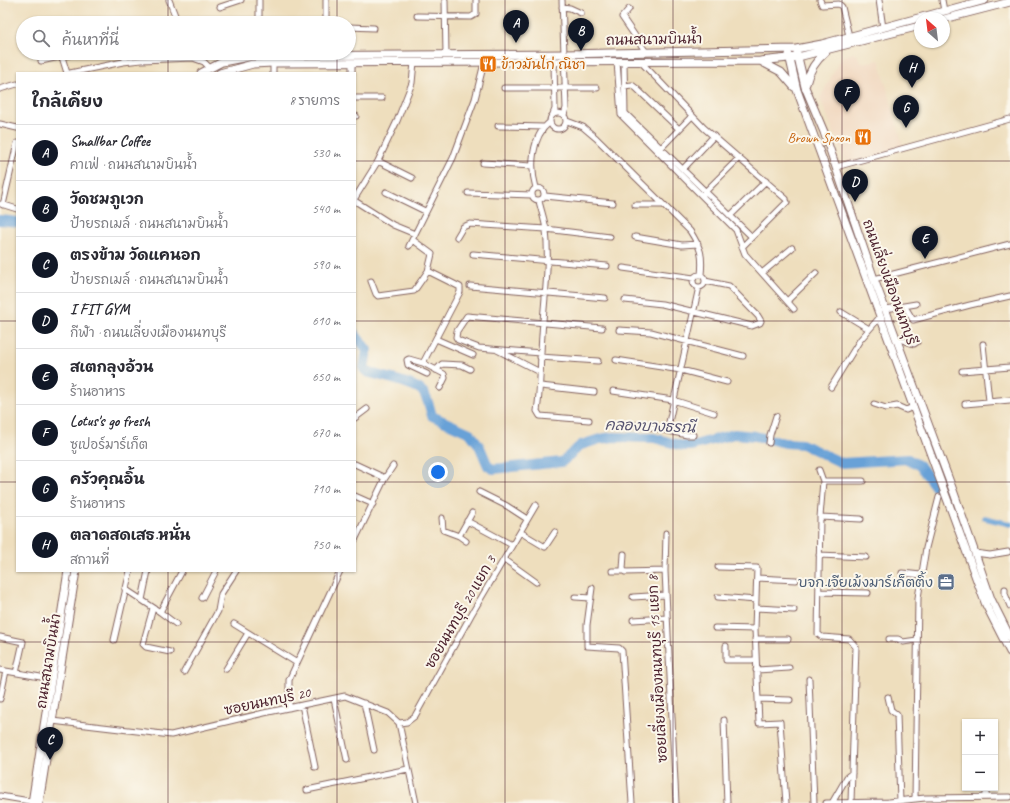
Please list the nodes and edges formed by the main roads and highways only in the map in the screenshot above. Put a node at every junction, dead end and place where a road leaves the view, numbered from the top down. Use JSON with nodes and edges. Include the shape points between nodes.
{"nodes":[{"id":1,"x":985,"y":0,"type":"edge"},
{"id":2,"x":975,"y":1,"type":"edge"},
{"id":3,"x":1010,"y":2,"type":"edge"},
{"id":4,"x":950,"y":18,"type":"edge"},
{"id":5,"x":914,"y":28,"type":"edge"},
{"id":6,"x":796,"y":49,"type":"junction"},
{"id":7,"x":830,"y":49,"type":"junction"},
{"id":8,"x":788,"y":50,"type":"junction"},
{"id":9,"x":609,"y":52,"type":"junction"},
{"id":10,"x":624,"y":53,"type":"junction"},
{"id":11,"x":356,"y":54,"type":"edge"},
{"id":12,"x":798,"y":57,"type":"junction"},
{"id":13,"x":789,"y":59,"type":"junction"},
{"id":14,"x":229,"y":60,"type":"edge"},
{"id":15,"x":760,"y":61,"type":"junction"},
{"id":16,"x":608,"y":62,"type":"junction"},
{"id":17,"x":624,"y":62,"type":"junction"},
{"id":18,"x":202,"y":72,"type":"edge"},
{"id":19,"x":223,"y":72,"type":"edge"},
{"id":20,"x":805,"y":87,"type":"junction"},
{"id":21,"x":797,"y":90,"type":"junction"},
{"id":22,"x":913,"y":406,"type":"junction"},
{"id":23,"x":922,"y":409,"type":"junction"},
{"id":24,"x":68,"y":572,"type":"edge"},
{"id":25,"x":76,"y":572,"type":"edge"},
{"id":26,"x":1010,"y":637,"type":"edge"},
{"id":27,"x":1010,"y":652,"type":"edge"},
{"id":28,"x":36,"y":803,"type":"edge"}],
"edges":[{"from":1,"to":2,"type":"main road","name":"ถนนสนามบินน้ำ"},
{"from":2,"to":6,"type":"main road","name":"ถนนสนามบินน้ำ","via":[[883,28]]},
{"from":3,"to":4,"type":"main road"},
{"from":5,"to":7,"type":"main road","name":"ถนนสนามบินน้ำ"},
{"from":6,"to":8,"type":"main road","name":"ถนนสนามบินน้ำ"},
{"from":6,"to":12,"type":"main road","name":"ถนนเลี่ยงเมืองนนทบุรี"},
{"from":7,"to":12,"type":"main road","name":"ถนนสนามบินน้ำ"},
{"from":7,"to":20,"type":"main road","via":[[808,74]]},
{"from":8,"to":10,"type":"main road","name":"ถนนสนามบินน้ำ"},
{"from":8,"to":13,"type":"main road","name":"ถนนเลี่ยงเมืองนนทบุรี"},
{"from":9,"to":10,"type":"main road","name":"ถนนสนามบินน้ำ"},
{"from":9,"to":11,"type":"main road","name":"ถนนสนามบินน้ำ"},
{"from":9,"to":16,"type":"main road"},
{"from":10,"to":17,"type":"main road"},
{"from":12,"to":13,"type":"main road","name":"ถนนสนามบินน้ำ"},
{"from":12,"to":20,"type":"main road","name":"ถนนเลี่ยงเมืองนนทบุรี"},
{"from":13,"to":15,"type":"main road","name":"ถนนสนามบินน้ำ"},
{"from":13,"to":21,"type":"main road","name":"ถนนเลี่ยงเมืองนนทบุรี"},
{"from":14,"to":18,"type":"main road","name":"ถนนสนามบินน้ำ"},
{"from":15,"to":17,"type":"main road","name":"ถนนสนามบินน้ำ"},
{"from":15,"to":21,"type":"main road","via":[[781,72]]},
{"from":16,"to":17,"type":"main road","name":"ถนนสนามบินน้ำ"},
{"from":16,"to":19,"type":"main road","name":"ถนนสนามบินน้ำ","via":[[273,63],[242,66]]},
{"from":20,"to":23,"type":"main road","name":"ถนนเลี่ยงเมืองนนทบุรี"},
{"from":21,"to":22,"type":"main road","name":"ถนนเลี่ยงเมืองนนทบุรี"},
{"from":22,"to":23,"type":"main road"},
{"from":22,"to":27,"type":"main road","name":"ถนนเลี่ยงเมืองนนทบุรี","via":[[986,605]]},
{"from":23,"to":26,"type":"main road","name":"ถนนเลี่ยงเมืองนนทบุรี","via":[[992,599]]},
{"from":24,"to":28,"type":"main road","name":"ถนนสนามบินน้ำ"},
{"from":25,"to":28,"type":"main road","name":"ถนนสนามบินน้ำ"}]}
